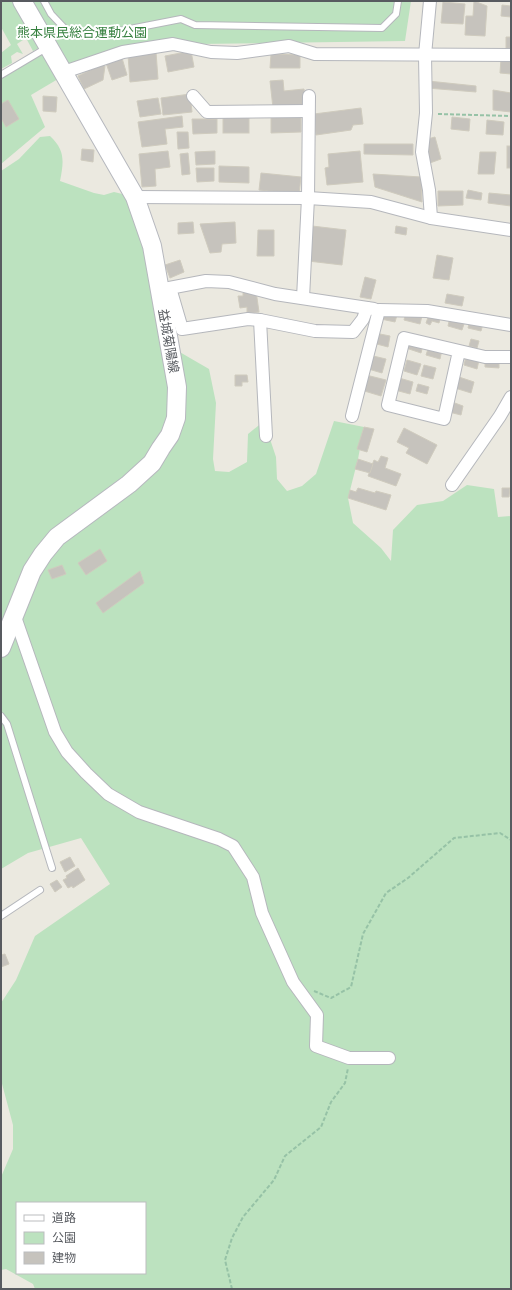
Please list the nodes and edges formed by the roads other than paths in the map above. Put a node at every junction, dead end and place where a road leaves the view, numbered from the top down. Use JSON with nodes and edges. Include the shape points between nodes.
{"nodes":[{"id":1,"x":22,"y":1,"type":"edge"},
{"id":2,"x":44,"y":1,"type":"edge"},
{"id":3,"x":398,"y":1,"type":"edge"},
{"id":4,"x":430,"y":1,"type":"edge"},
{"id":5,"x":49,"y":47,"type":"junction"},
{"id":6,"x":425,"y":55,"type":"junction"},
{"id":7,"x":511,"y":55,"type":"edge"},
{"id":8,"x":64,"y":72,"type":"junction"},
{"id":9,"x":1,"y":75,"type":"edge"},
{"id":10,"x":193,"y":96,"type":"dead end"},
{"id":11,"x":309,"y":96,"type":"dead end"},
{"id":12,"x":308,"y":111,"type":"junction"},
{"id":13,"x":135,"y":196,"type":"junction"},
{"id":14,"x":308,"y":198,"type":"junction"},
{"id":15,"x":431,"y":218,"type":"junction"},
{"id":16,"x":511,"y":230,"type":"edge"},
{"id":17,"x":165,"y":289,"type":"junction"},
{"id":18,"x":303,"y":298,"type":"junction"},
{"id":19,"x":367,"y":308,"type":"junction"},
{"id":20,"x":379,"y":310,"type":"junction"},
{"id":21,"x":260,"y":320,"type":"junction"},
{"id":22,"x":511,"y":325,"type":"edge"},
{"id":23,"x":459,"y":351,"type":"junction"},
{"id":24,"x":511,"y":357,"type":"edge"},
{"id":25,"x":511,"y":397,"type":"edge"},
{"id":26,"x":352,"y":416,"type":"dead end"},
{"id":27,"x":266,"y":436,"type":"dead end"},
{"id":28,"x":452,"y":485,"type":"dead end"},
{"id":29,"x":14,"y":614,"type":"junction"},
{"id":30,"x":1,"y":648,"type":"edge"},
{"id":31,"x":1,"y":716,"type":"edge"},
{"id":32,"x":52,"y":868,"type":"dead end"},
{"id":33,"x":40,"y":890,"type":"dead end"},
{"id":34,"x":1,"y":916,"type":"edge"},
{"id":35,"x":389,"y":1058,"type":"dead end"}],
"edges":[{"from":1,"to":5,"type":"main road","name":"益城菊陽線"},
{"from":2,"to":3,"type":"lane","via":[[51,14],[70,34],[94,36],[181,19],[194,25],[382,28],[396,14]]},
{"from":4,"to":6,"type":"street"},
{"from":5,"to":8,"type":"main road","name":"益城菊陽線"},
{"from":5,"to":9,"type":"lane"},
{"from":6,"to":7,"type":"street"},
{"from":6,"to":8,"type":"street","via":[[316,54],[289,46],[237,53],[211,52],[173,44],[123,52]]},
{"from":6,"to":15,"type":"street","via":[[426,113],[422,152]]},
{"from":8,"to":13,"type":"main road","name":"益城菊陽線"},
{"from":10,"to":12,"type":"street","via":[[207,112]]},
{"from":11,"to":12,"type":"street"},
{"from":12,"to":14,"type":"street"},
{"from":13,"to":14,"type":"street"},
{"from":13,"to":17,"type":"main road","name":"益城菊陽線"},
{"from":14,"to":15,"type":"street","via":[[371,202]]},
{"from":14,"to":18,"type":"street"},
{"from":15,"to":16,"type":"street"},
{"from":17,"to":18,"type":"street","via":[[206,281]]},
{"from":17,"to":21,"type":"street","via":[[182,329],[248,319]]},
{"from":17,"to":29,"type":"main road","name":"益城菊陽線","via":[[177,387],[176,418],[170,435],[152,463],[129,484],[57,537],[32,571]]},
{"from":18,"to":19,"type":"street"},
{"from":19,"to":20,"type":"street"},
{"from":19,"to":21,"type":"street","via":[[363,319],[353,332],[315,331]]},
{"from":20,"to":22,"type":"street","via":[[427,311]]},
{"from":20,"to":26,"type":"street"},
{"from":21,"to":27,"type":"street"},
{"from":23,"to":23,"type":"street","via":[[404,338],[388,405],[444,419]]},
{"from":23,"to":24,"type":"street","via":[[485,357]]},
{"from":25,"to":28,"type":"street"},
{"from":29,"to":30,"type":"main road","name":"益城菊陽線"},
{"from":29,"to":35,"type":"street","via":[[55,732],[67,752],[108,794],[139,812],[233,846],[253,877],[262,913],[293,982],[317,1015],[316,1046],[349,1058]]},
{"from":31,"to":32,"type":"lane","via":[[7,724]]},
{"from":33,"to":34,"type":"lane"}]}
